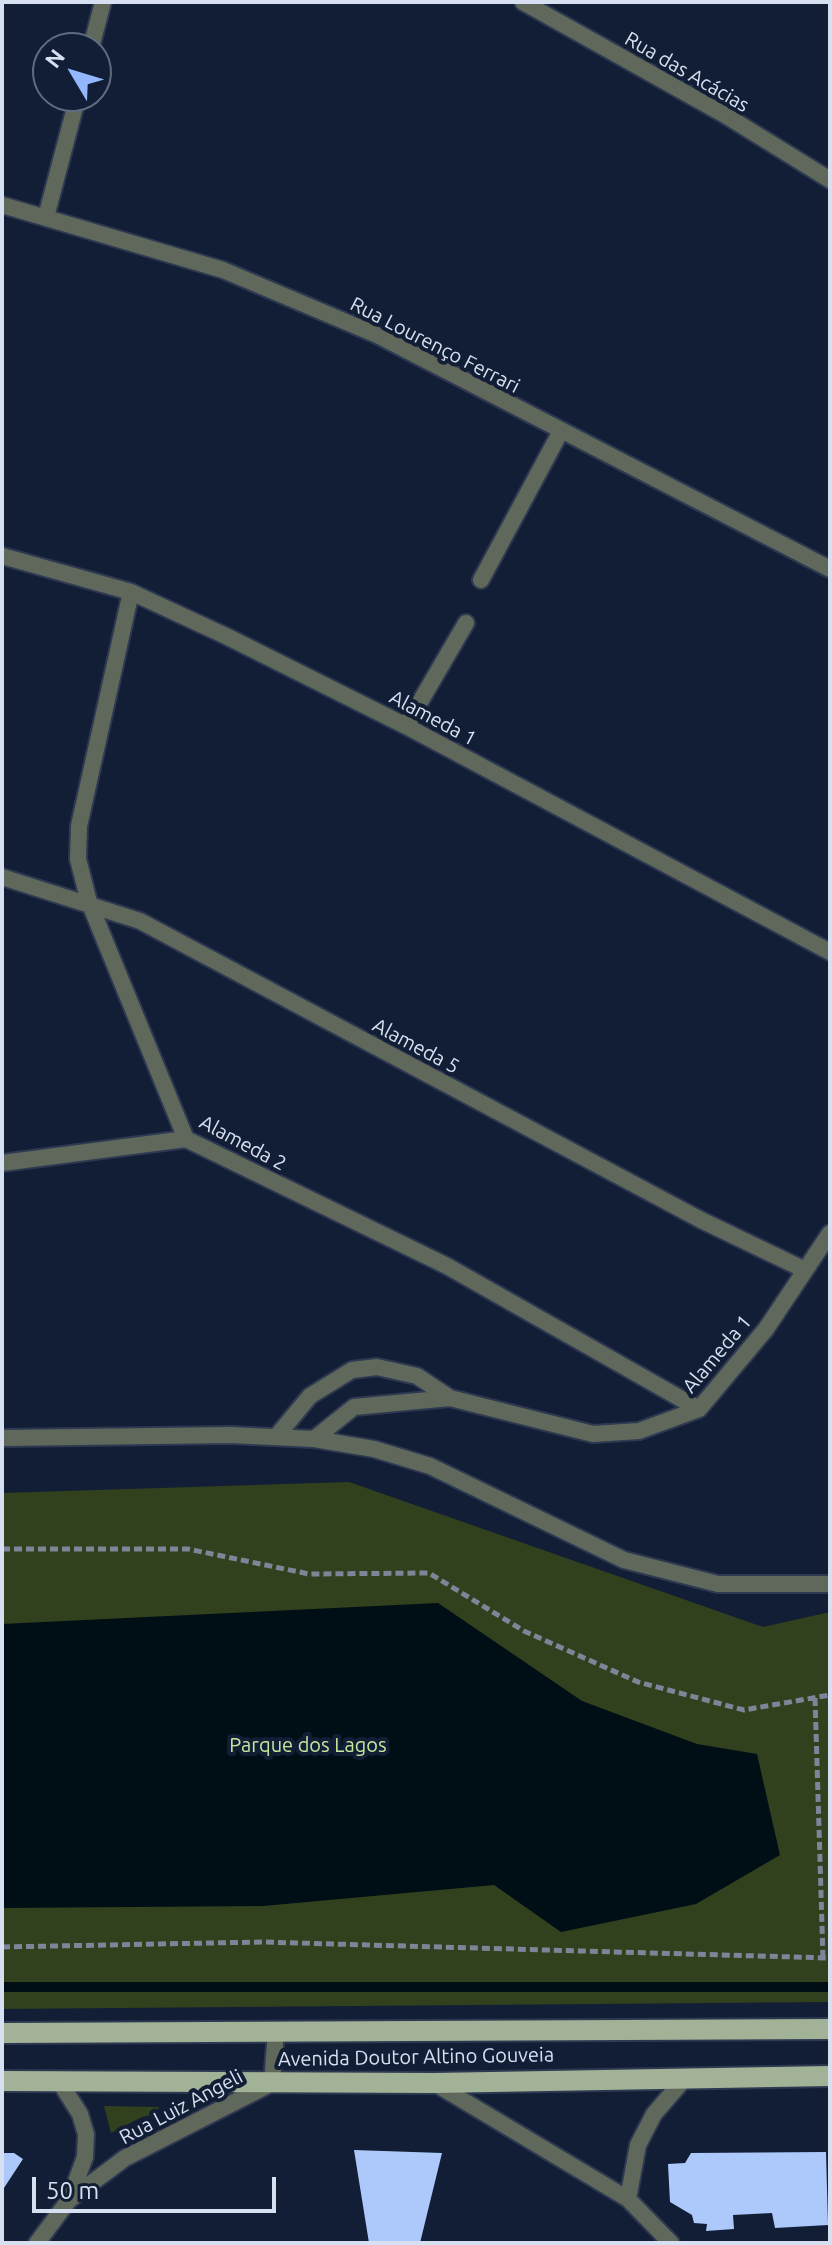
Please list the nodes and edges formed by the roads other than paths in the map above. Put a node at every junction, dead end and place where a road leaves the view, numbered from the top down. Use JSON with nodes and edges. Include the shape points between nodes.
{"nodes":[{"id":1,"x":103,"y":2,"type":"edge"},
{"id":2,"x":523,"y":2,"type":"edge"},
{"id":3,"x":95,"y":32,"type":"edge"},
{"id":4,"x":74,"y":112,"type":"edge"},
{"id":5,"x":830,"y":180,"type":"edge"},
{"id":6,"x":2,"y":205,"type":"edge"},
{"id":7,"x":46,"y":217,"type":"junction"},
{"id":8,"x":561,"y":431,"type":"junction"},
{"id":9,"x":2,"y":556,"type":"edge"},
{"id":10,"x":830,"y":569,"type":"edge"},
{"id":11,"x":481,"y":580,"type":"dead end"},
{"id":12,"x":131,"y":592,"type":"junction"},
{"id":13,"x":466,"y":623,"type":"dead end"},
{"id":14,"x":406,"y":726,"type":"junction"},
{"id":15,"x":2,"y":877,"type":"edge"},
{"id":16,"x":89,"y":902,"type":"junction"},
{"id":17,"x":830,"y":952,"type":"edge"},
{"id":18,"x":186,"y":1139,"type":"junction"},
{"id":19,"x":2,"y":1163,"type":"edge"},
{"id":20,"x":830,"y":1233,"type":"edge"},
{"id":21,"x":803,"y":1269,"type":"junction"},
{"id":22,"x":450,"y":1398,"type":"junction"},
{"id":23,"x":699,"y":1409,"type":"junction"},
{"id":24,"x":276,"y":1437,"type":"junction"},
{"id":25,"x":2,"y":1438,"type":"edge"},
{"id":26,"x":314,"y":1439,"type":"junction"},
{"id":27,"x":830,"y":1584,"type":"edge"},
{"id":28,"x":830,"y":2029,"type":"edge"},
{"id":29,"x":276,"y":2031,"type":"junction"},
{"id":30,"x":2,"y":2033,"type":"edge"},
{"id":31,"x":830,"y":2076,"type":"edge"},
{"id":32,"x":686,"y":2077,"type":"junction"},
{"id":33,"x":2,"y":2081,"type":"edge"},
{"id":34,"x":59,"y":2081,"type":"junction"},
{"id":35,"x":272,"y":2083,"type":"junction"},
{"id":36,"x":434,"y":2083,"type":"junction"},
{"id":37,"x":628,"y":2199,"type":"junction"},
{"id":38,"x":69,"y":2200,"type":"junction"},
{"id":39,"x":37,"y":2243,"type":"edge"},
{"id":40,"x":671,"y":2243,"type":"edge"}],
"edges":[{"from":1,"to":3,"type":"street"},
{"from":2,"to":5,"type":"street","name":"Rua das Acácias"},
{"from":4,"to":7,"type":"street"},
{"from":6,"to":7,"type":"street","name":"Rua Lourenço Ferrari"},
{"from":7,"to":8,"type":"street","name":"Rua Lourenço Ferrari","via":[[223,270],[377,335]]},
{"from":8,"to":10,"type":"street","name":"Rua Lourenço Ferrari"},
{"from":8,"to":11,"type":"street"},
{"from":9,"to":12,"type":"street","name":"Alameda 1"},
{"from":12,"to":14,"type":"street","name":"Alameda 1"},
{"from":12,"to":16,"type":"street","name":"Alameda 2","via":[[79,826],[78,859]]},
{"from":13,"to":14,"type":"street"},
{"from":14,"to":17,"type":"street","name":"Alameda 1"},
{"from":15,"to":16,"type":"street","name":"Alameda 5"},
{"from":16,"to":18,"type":"street","name":"Alameda 2"},
{"from":16,"to":21,"type":"street","name":"Alameda 5","via":[[140,921],[687,1213]]},
{"from":18,"to":19,"type":"street"},
{"from":18,"to":23,"type":"street","name":"Alameda 2","via":[[447,1266]]},
{"from":20,"to":21,"type":"street","name":"Alameda 1"},
{"from":21,"to":23,"type":"street","name":"Alameda 1","via":[[766,1329]]},
{"from":22,"to":23,"type":"street","name":"Alameda 1","via":[[593,1434],[639,1431]]},
{"from":22,"to":24,"type":"street","name":"Alameda 1","via":[[417,1376],[377,1367],[352,1370],[310,1396]]},
{"from":22,"to":26,"type":"street","name":"Alameda 1","via":[[354,1407]]},
{"from":24,"to":25,"type":"street"},
{"from":24,"to":26,"type":"street"},
{"from":26,"to":27,"type":"street","via":[[430,1466],[624,1560],[670,1574],[718,1584]]},
{"from":28,"to":29,"type":"main road","name":"Avenida Doutor Altino Gouveia"},
{"from":29,"to":30,"type":"main road","name":"Avenida Doutor Altino Gouveia"},
{"from":29,"to":35,"type":"street","name":"Rua Luiz Angeli"},
{"from":31,"to":32,"type":"main road","name":"Avenida Doutor Altino Gouveia"},
{"from":32,"to":36,"type":"main road","name":"Avenida Doutor Altino Gouveia"},
{"from":32,"to":37,"type":"street","via":[[654,2114],[638,2145]]},
{"from":33,"to":34,"type":"main road","name":"Avenida Doutor Altino Gouveia"},
{"from":34,"to":35,"type":"main road","name":"Avenida Doutor Altino Gouveia"},
{"from":34,"to":38,"type":"street","name":"Rua Luiz Angeli","via":[[86,2134],[85,2157]]},
{"from":35,"to":36,"type":"main road","name":"Avenida Doutor Altino Gouveia"},
{"from":35,"to":38,"type":"street","name":"Rua Luiz Angeli","via":[[125,2158]]},
{"from":36,"to":37,"type":"street"},
{"from":37,"to":40,"type":"street"},
{"from":38,"to":39,"type":"street","name":"Rua Luiz Angeli"}]}
